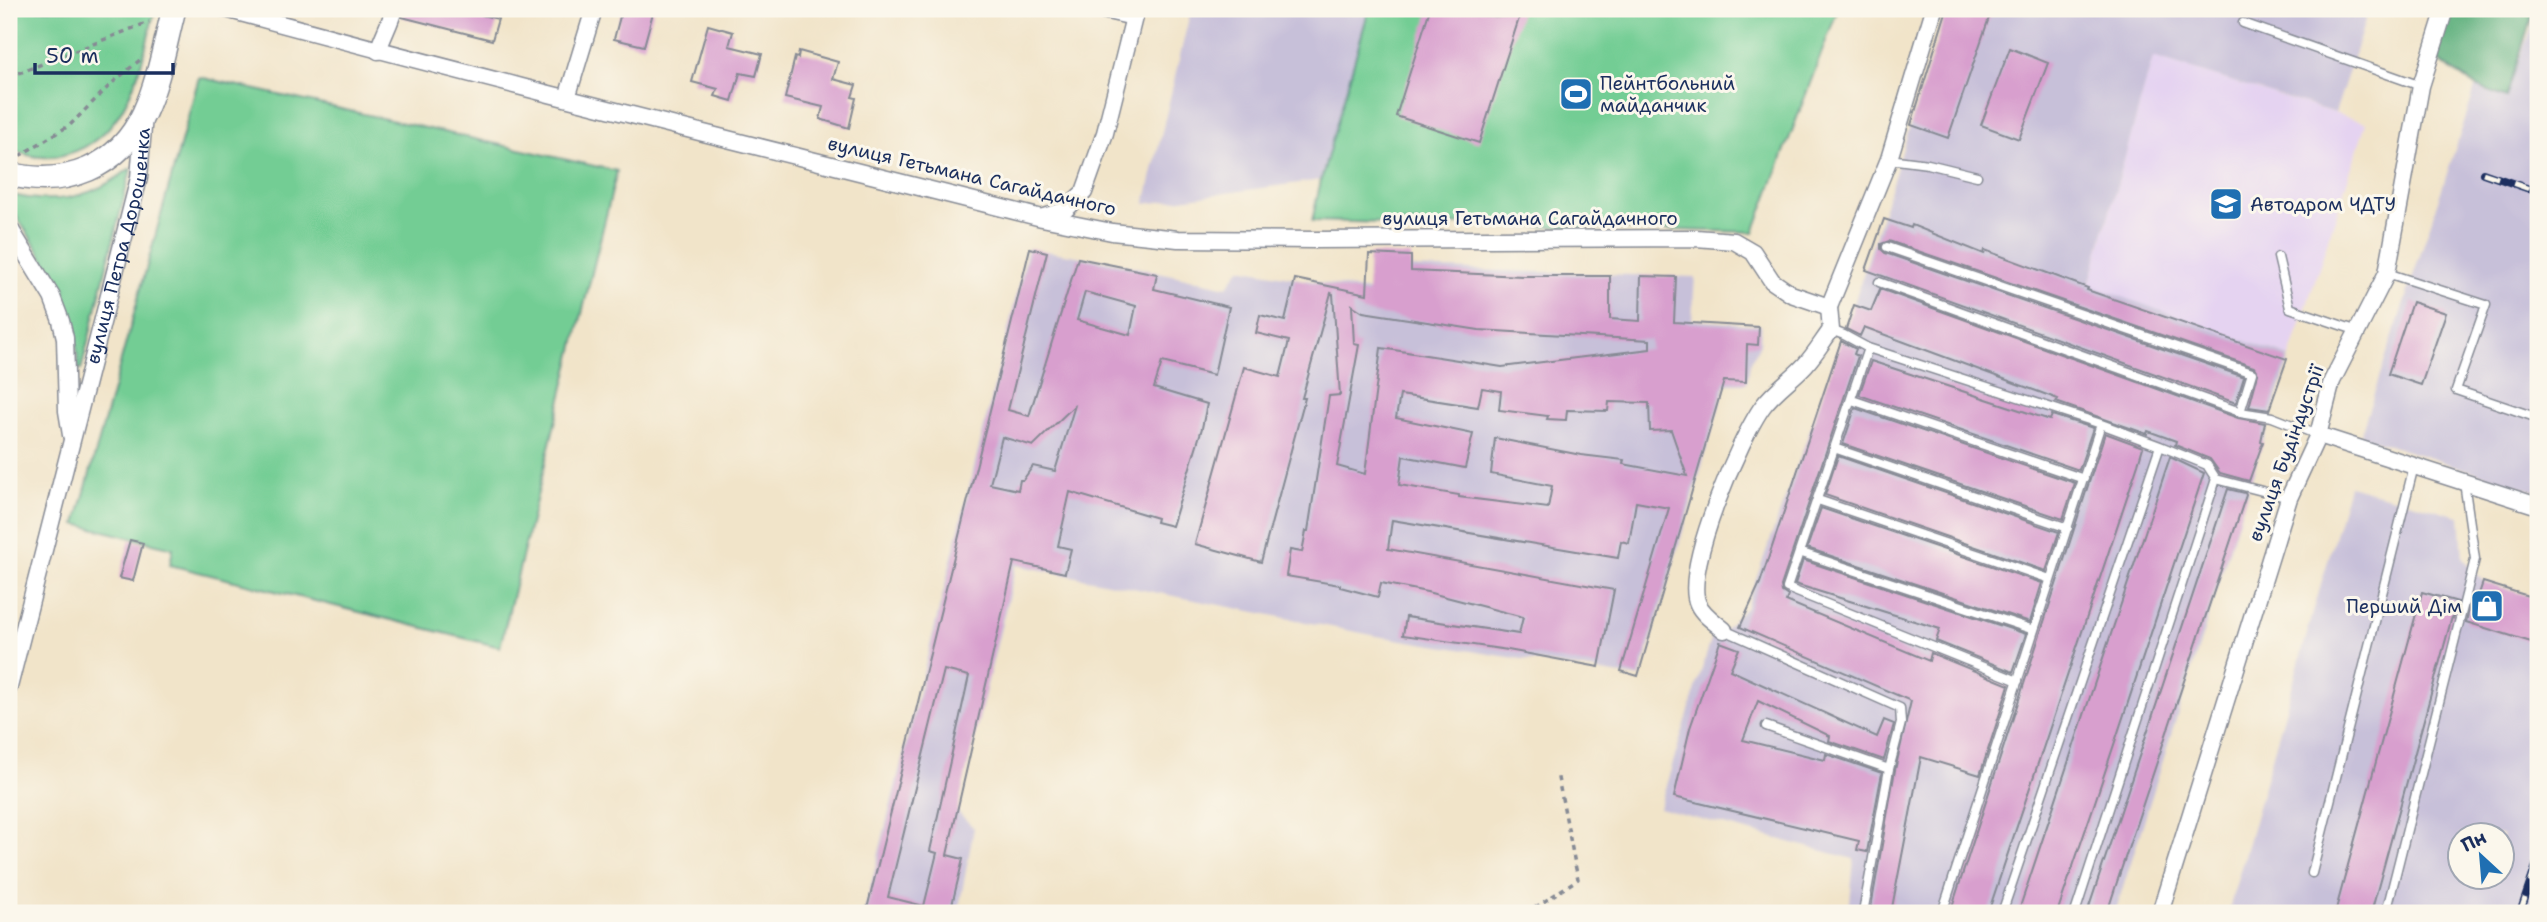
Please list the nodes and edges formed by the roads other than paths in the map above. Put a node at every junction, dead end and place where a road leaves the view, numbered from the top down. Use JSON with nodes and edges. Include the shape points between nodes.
{"nodes":[{"id":1,"x":174,"y":9,"type":"edge"},
{"id":2,"x":226,"y":9,"type":"edge"},
{"id":3,"x":394,"y":9,"type":"edge"},
{"id":4,"x":594,"y":9,"type":"edge"},
{"id":5,"x":1098,"y":9,"type":"edge"},
{"id":6,"x":1934,"y":9,"type":"edge"},
{"id":7,"x":2445,"y":9,"type":"edge"},
{"id":8,"x":1135,"y":13,"type":"edge"},
{"id":9,"x":2243,"y":23,"type":"dead end"},
{"id":10,"x":378,"y":51,"type":"junction"},
{"id":11,"x":2421,"y":86,"type":"junction"},
{"id":12,"x":567,"y":98,"type":"junction"},
{"id":13,"x":144,"y":113,"type":"junction"},
{"id":14,"x":1889,"y":159,"type":"junction"},
{"id":15,"x":9,"y":174,"type":"edge"},
{"id":16,"x":1977,"y":176,"type":"dead end"},
{"id":17,"x":1042,"y":218,"type":"junction"},
{"id":18,"x":9,"y":227,"type":"edge"},
{"id":19,"x":1886,"y":247,"type":"dead end"},
{"id":20,"x":2278,"y":257,"type":"dead end"},
{"id":21,"x":2387,"y":273,"type":"junction"},
{"id":22,"x":1879,"y":282,"type":"dead end"},
{"id":23,"x":1829,"y":307,"type":"junction"},
{"id":24,"x":1831,"y":331,"type":"junction"},
{"id":25,"x":2358,"y":331,"type":"junction"},
{"id":26,"x":1868,"y":348,"type":"junction"},
{"id":27,"x":1852,"y":400,"type":"junction"},
{"id":28,"x":2240,"y":412,"type":"junction"},
{"id":29,"x":2538,"y":418,"type":"edge"},
{"id":30,"x":2101,"y":424,"type":"junction"},
{"id":31,"x":2318,"y":435,"type":"junction"},
{"id":32,"x":72,"y":441,"type":"junction"},
{"id":33,"x":2160,"y":446,"type":"junction"},
{"id":34,"x":1834,"y":448,"type":"junction"},
{"id":35,"x":2414,"y":466,"type":"junction"},
{"id":36,"x":2084,"y":479,"type":"junction"},
{"id":37,"x":2216,"y":479,"type":"junction"},
{"id":38,"x":2464,"y":482,"type":"junction"},
{"id":39,"x":2289,"y":499,"type":"junction"},
{"id":40,"x":1818,"y":500,"type":"junction"},
{"id":41,"x":2538,"y":506,"type":"edge"},
{"id":42,"x":2068,"y":528,"type":"junction"},
{"id":43,"x":1799,"y":552,"type":"junction"},
{"id":44,"x":2050,"y":579,"type":"junction"},
{"id":45,"x":1724,"y":630,"type":"joint"},
{"id":46,"x":2034,"y":630,"type":"junction"},
{"id":47,"x":2018,"y":681,"type":"junction"},
{"id":48,"x":9,"y":687,"type":"edge"},
{"id":49,"x":1766,"y":726,"type":"dead end"},
{"id":50,"x":1889,"y":769,"type":"junction"},
{"id":51,"x":2312,"y":873,"type":"dead end"},
{"id":52,"x":1863,"y":913,"type":"edge"},
{"id":53,"x":1942,"y":913,"type":"edge"},
{"id":54,"x":2003,"y":913,"type":"edge"},
{"id":55,"x":2075,"y":913,"type":"edge"},
{"id":56,"x":2161,"y":913,"type":"edge"},
{"id":57,"x":2386,"y":913,"type":"edge"}],
"edges":[{"from":1,"to":13,"type":"main road","name":"вулиця Петра Дорошенка"},
{"from":2,"to":10,"type":"street","name":"вулиця Гетьмана Сагайдачного"},
{"from":3,"to":10,"type":"street"},
{"from":4,"to":12,"type":"street"},
{"from":5,"to":8,"type":"street"},
{"from":6,"to":14,"type":"street"},
{"from":7,"to":11,"type":"street","name":"вулиця Будіндустрії"},
{"from":8,"to":17,"type":"street","via":[[1105,133],[1084,192],[1064,211]]},
{"from":9,"to":11,"type":"lane"},
{"from":10,"to":12,"type":"street","name":"вулиця Гетьмана Сагайдачного"},
{"from":11,"to":21,"type":"street","name":"вулиця Будіндустрії"},
{"from":12,"to":17,"type":"street","name":"вулиця Гетьмана Сагайдачного"},
{"from":13,"to":15,"type":"main road","via":[[119,149],[84,173],[47,179]]},
{"from":13,"to":32,"type":"street","name":"вулиця Петра Дорошенка","via":[[139,177]]},
{"from":14,"to":16,"type":"lane"},
{"from":14,"to":23,"type":"street"},
{"from":17,"to":23,"type":"street","name":"вулиця Гетьмана Сагайдачного","via":[[1178,239],[1734,241],[1753,252],[1772,281],[1791,294]]},
{"from":18,"to":32,"type":"street","name":"вулиця Петра Дорошенка","via":[[52,297],[61,321]]},
{"from":19,"to":28,"type":"lane","via":[[2252,373]]},
{"from":20,"to":25,"type":"lane","via":[[2290,308]]},
{"from":21,"to":25,"type":"street","name":"вулиця Будіндустрії"},
{"from":21,"to":29,"type":"lane","via":[[2486,305],[2456,390]]},
{"from":22,"to":28,"type":"lane"},
{"from":23,"to":24,"type":"street"},
{"from":24,"to":26,"type":"lane"},
{"from":24,"to":45,"type":"street","via":[[1748,428],[1715,508],[1697,565],[1695,589],[1703,612]]},
{"from":25,"to":31,"type":"street","name":"вулиця Будіндустрії","via":[[2332,381]]},
{"from":26,"to":27,"type":"lane"},
{"from":26,"to":30,"type":"lane"},
{"from":27,"to":34,"type":"lane"},
{"from":27,"to":36,"type":"lane"},
{"from":28,"to":31,"type":"lane","via":[[2272,417]]},
{"from":30,"to":33,"type":"lane"},
{"from":30,"to":36,"type":"lane"},
{"from":31,"to":35,"type":"street"},
{"from":31,"to":39,"type":"street","name":"вулиця Будіндустрії"},
{"from":32,"to":48,"type":"street","name":"вулиця Петра Дорошенка"},
{"from":33,"to":37,"type":"lane","via":[[2207,465]]},
{"from":33,"to":54,"type":"lane"},
{"from":34,"to":40,"type":"lane"},
{"from":34,"to":42,"type":"lane"},
{"from":35,"to":38,"type":"street"},
{"from":35,"to":51,"type":"lane"},
{"from":36,"to":42,"type":"lane"},
{"from":37,"to":39,"type":"lane"},
{"from":37,"to":55,"type":"lane"},
{"from":38,"to":41,"type":"street"},
{"from":38,"to":57,"type":"lane","via":[[2475,559]]},
{"from":39,"to":56,"type":"street","name":"вулиця Будіндустрії"},
{"from":40,"to":43,"type":"lane"},
{"from":40,"to":44,"type":"lane"},
{"from":42,"to":44,"type":"lane"},
{"from":43,"to":46,"type":"lane"},
{"from":43,"to":47,"type":"lane","via":[[1787,588]]},
{"from":44,"to":46,"type":"lane"},
{"from":45,"to":50,"type":"lane","via":[[1900,708],[1901,723]]},
{"from":46,"to":47,"type":"lane"},
{"from":47,"to":53,"type":"lane"},
{"from":49,"to":50,"type":"lane"},
{"from":50,"to":52,"type":"lane"}]}
